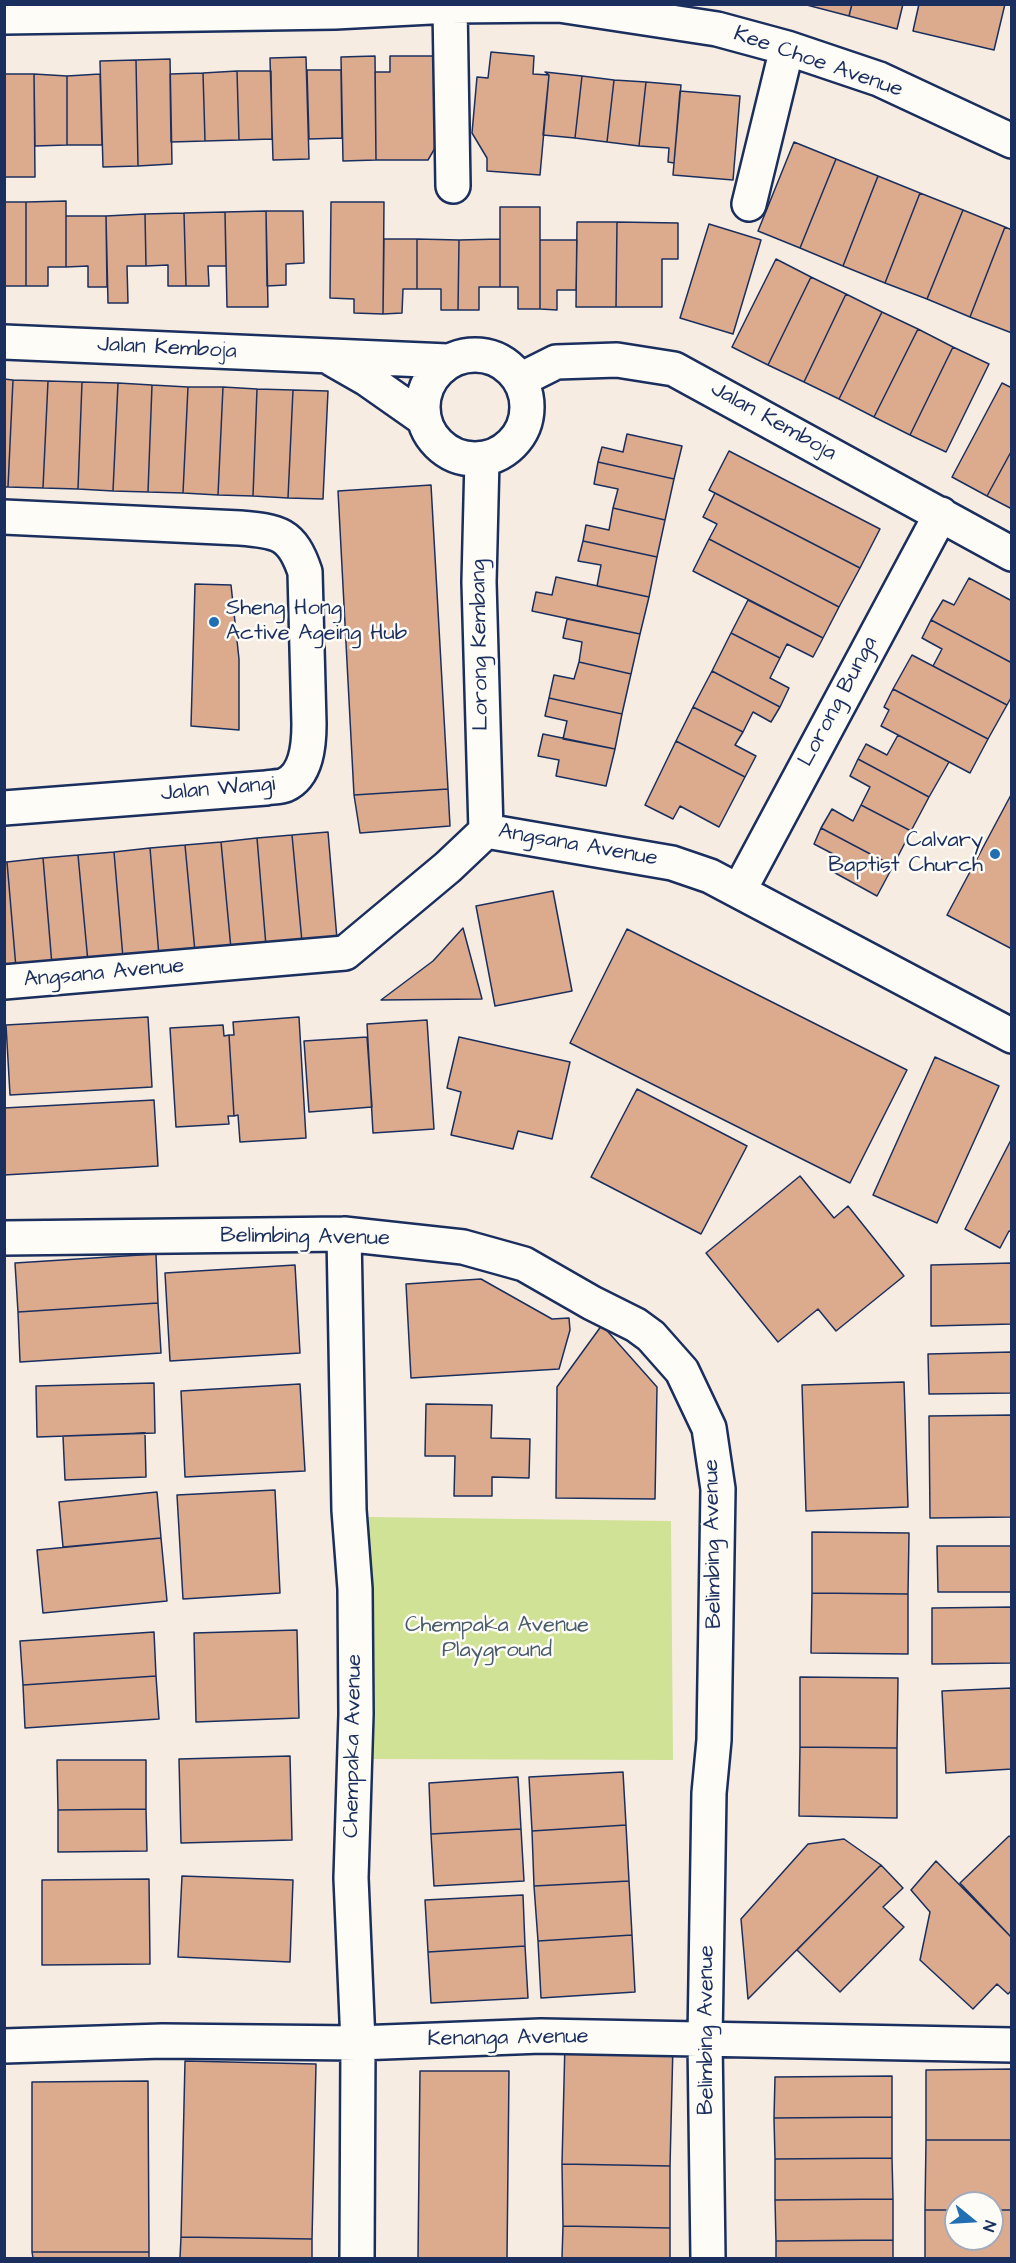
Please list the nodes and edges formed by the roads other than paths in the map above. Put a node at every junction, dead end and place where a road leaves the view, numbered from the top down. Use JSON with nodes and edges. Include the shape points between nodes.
{"nodes":[{"id":1,"x":450,"y":6,"type":"junction"},
{"id":2,"x":335,"y":8,"type":"edge"},
{"id":3,"x":4,"y":18,"type":"edge"},
{"id":4,"x":787,"y":48,"type":"junction"},
{"id":5,"x":1011,"y":141,"type":"edge"},
{"id":6,"x":453,"y":186,"type":"dead end"},
{"id":7,"x":749,"y":204,"type":"dead end"},
{"id":8,"x":4,"y":342,"type":"edge"},
{"id":9,"x":329,"y":357,"type":"junction"},
{"id":10,"x":448,"y":361,"type":"junction"},
{"id":11,"x":520,"y":380,"type":"junction"},
{"id":12,"x":424,"y":418,"type":"junction"},
{"id":13,"x":482,"y":459,"type":"junction"},
{"id":14,"x":941,"y":514,"type":"junction"},
{"id":15,"x":4,"y":517,"type":"edge"},
{"id":16,"x":1011,"y":554,"type":"edge"},
{"id":17,"x":4,"y":808,"type":"edge"},
{"id":18,"x":486,"y":831,"type":"junction"},
{"id":19,"x":739,"y":891,"type":"junction"},
{"id":20,"x":4,"y":982,"type":"edge"},
{"id":21,"x":1011,"y":1035,"type":"edge"},
{"id":22,"x":344,"y":1234,"type":"junction"},
{"id":23,"x":4,"y":1238,"type":"edge"},
{"id":24,"x":705,"y":2040,"type":"junction"},
{"id":25,"x":358,"y":2043,"type":"junction"},
{"id":26,"x":1011,"y":2045,"type":"edge"},
{"id":27,"x":4,"y":2046,"type":"edge"},
{"id":28,"x":357,"y":2259,"type":"edge"},
{"id":29,"x":708,"y":2259,"type":"edge"}],
"edges":[{"from":1,"to":2,"type":"street","name":"Kee Choe Avenue"},
{"from":1,"to":4,"type":"street","name":"Kee Choe Avenue","via":[[559,5],[717,29]]},
{"from":1,"to":6,"type":"street"},
{"from":2,"to":3,"type":"street","name":"Kee Choe Avenue"},
{"from":4,"to":5,"type":"street","name":"Kee Choe Avenue","via":[[879,79]]},
{"from":4,"to":7,"type":"street"},
{"from":8,"to":9,"type":"street","name":"Jalan Kemboja"},
{"from":9,"to":10,"type":"street","name":"Jalan Kemboja"},
{"from":9,"to":12,"type":"street","name":"Jalan Kemboja"},
{"from":10,"to":11,"type":"street","via":[[464,355],[496,358]]},
{"from":10,"to":12,"type":"street","via":[[426,386]]},
{"from":11,"to":13,"type":"street","via":[[527,413],[522,429],[498,454]]},
{"from":11,"to":14,"type":"street","name":"Jalan Kemboja","via":[[556,362],[617,360],[674,369]]},
{"from":12,"to":13,"type":"street","via":[[431,437],[445,450],[463,458]]},
{"from":13,"to":18,"type":"street","name":"Lorong Kembang","via":[[479,582]]},
{"from":14,"to":16,"type":"street","name":"Jalan Kemboja"},
{"from":14,"to":19,"type":"street","name":"Lorong Bunga"},
{"from":15,"to":17,"type":"street","name":"Jalan Wangi","via":[[264,530],[284,537],[298,553],[305,572],[309,748],[300,770],[286,785]]},
{"from":18,"to":19,"type":"street","name":"Angsana Avenue","via":[[672,863]]},
{"from":18,"to":20,"type":"street","name":"Angsana Avenue","via":[[345,953]]},
{"from":19,"to":21,"type":"street","name":"Angsana Avenue"},
{"from":22,"to":23,"type":"street","name":"Belimbing Avenue"},
{"from":22,"to":24,"type":"street","name":"Belimbing Avenue","via":[[463,1246],[524,1264],[651,1336],[682,1371],[709,1428],[718,1489]]},
{"from":22,"to":25,"type":"street","name":"Chempaka Avenue","via":[[349,1510],[355,1589],[351,1878]]},
{"from":24,"to":25,"type":"street","name":"Kenanga Avenue","via":[[541,2036]]},
{"from":24,"to":26,"type":"street","name":"Kenanga Avenue"},
{"from":24,"to":29,"type":"street","name":"Belimbing Avenue"},
{"from":25,"to":27,"type":"street","name":"Kenanga Avenue","via":[[162,2041]]},
{"from":25,"to":28,"type":"street","name":"Chempaka Avenue"}]}
